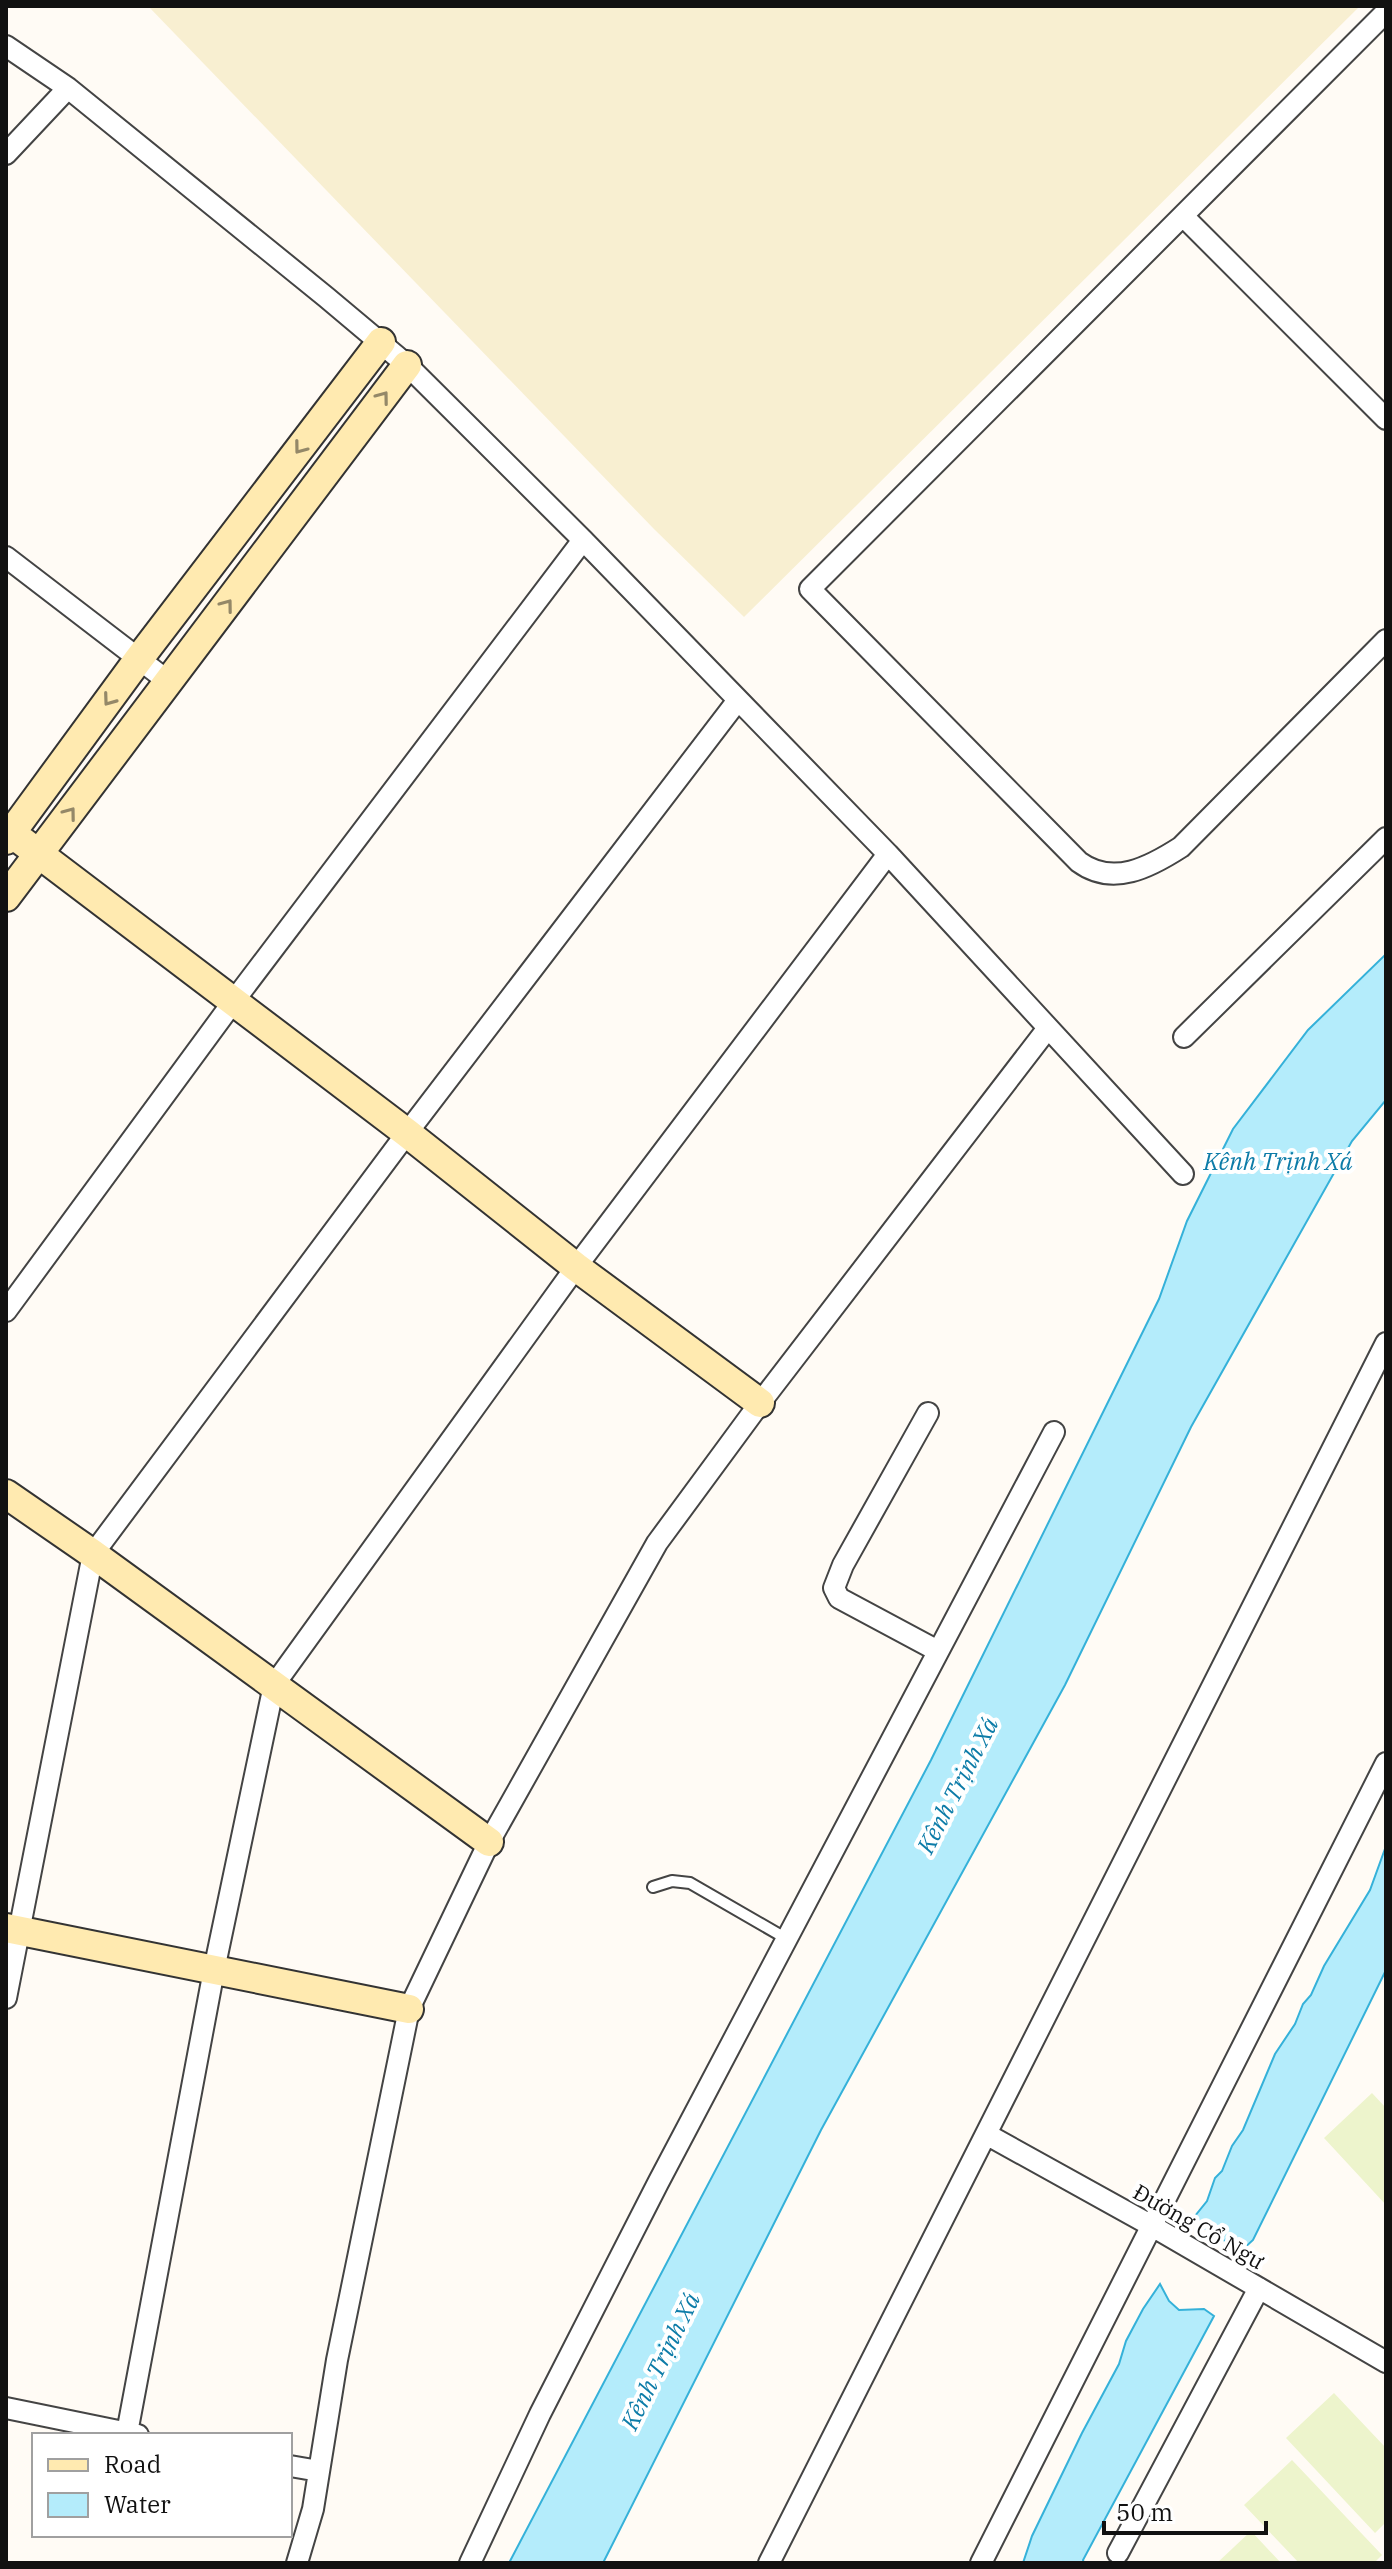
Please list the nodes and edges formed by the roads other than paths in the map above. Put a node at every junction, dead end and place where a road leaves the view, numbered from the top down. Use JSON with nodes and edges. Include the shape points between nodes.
{"nodes":[{"id":1,"x":1386,"y":12,"type":"edge"},
{"id":2,"x":6,"y":46,"type":"edge"},
{"id":3,"x":68,"y":88,"type":"junction"},
{"id":4,"x":6,"y":154,"type":"edge"},
{"id":5,"x":1183,"y":216,"type":"junction"},
{"id":6,"x":381,"y":342,"type":"junction"},
{"id":7,"x":407,"y":365,"type":"junction"},
{"id":8,"x":1386,"y":419,"type":"edge"},
{"id":9,"x":583,"y":540,"type":"junction"},
{"id":10,"x":6,"y":557,"type":"edge"},
{"id":11,"x":1386,"y":640,"type":"edge"},
{"id":12,"x":138,"y":660,"type":"junction"},
{"id":13,"x":169,"y":682,"type":"junction"},
{"id":14,"x":738,"y":700,"type":"junction"},
{"id":15,"x":8,"y":834,"type":"edge"},
{"id":16,"x":1386,"y":838,"type":"edge"},
{"id":17,"x":888,"y":854,"type":"junction"},
{"id":18,"x":39,"y":856,"type":"junction"},
{"id":19,"x":6,"y":897,"type":"edge"},
{"id":20,"x":233,"y":1002,"type":"junction"},
{"id":21,"x":1048,"y":1028,"type":"junction"},
{"id":22,"x":1184,"y":1037,"type":"dead end"},
{"id":23,"x":407,"y":1133,"type":"junction"},
{"id":24,"x":1183,"y":1174,"type":"dead end"},
{"id":25,"x":576,"y":1267,"type":"junction"},
{"id":26,"x":6,"y":1311,"type":"edge"},
{"id":27,"x":1386,"y":1343,"type":"edge"},
{"id":28,"x":760,"y":1403,"type":"junction"},
{"id":29,"x":928,"y":1413,"type":"dead end"},
{"id":30,"x":1054,"y":1432,"type":"dead end"},
{"id":31,"x":6,"y":1494,"type":"edge"},
{"id":32,"x":93,"y":1554,"type":"junction"},
{"id":33,"x":938,"y":1651,"type":"junction"},
{"id":34,"x":274,"y":1685,"type":"junction"},
{"id":35,"x":1386,"y":1763,"type":"edge"},
{"id":36,"x":489,"y":1842,"type":"junction"},
{"id":37,"x":653,"y":1887,"type":"dead end"},
{"id":38,"x":13,"y":1929,"type":"edge"},
{"id":39,"x":787,"y":1939,"type":"junction"},
{"id":40,"x":214,"y":1970,"type":"junction"},
{"id":41,"x":6,"y":1998,"type":"edge"},
{"id":42,"x":409,"y":2009,"type":"junction"},
{"id":43,"x":986,"y":2134,"type":"junction"},
{"id":44,"x":1152,"y":2226,"type":"junction"},
{"id":45,"x":1259,"y":2288,"type":"junction"},
{"id":46,"x":1386,"y":2362,"type":"edge"},
{"id":47,"x":6,"y":2408,"type":"edge"},
{"id":48,"x":127,"y":2433,"type":"edge"},
{"id":49,"x":132,"y":2433,"type":"edge"},
{"id":50,"x":292,"y":2466,"type":"edge"},
{"id":51,"x":319,"y":2471,"type":"junction"},
{"id":52,"x":1118,"y":2553,"type":"dead end"},
{"id":53,"x":297,"y":2563,"type":"edge"},
{"id":54,"x":470,"y":2563,"type":"edge"},
{"id":55,"x":769,"y":2563,"type":"edge"},
{"id":56,"x":981,"y":2563,"type":"edge"}],
"edges":[{"from":1,"to":5,"type":"street"},
{"from":2,"to":3,"type":"street"},
{"from":3,"to":4,"type":"street"},
{"from":3,"to":6,"type":"street"},
{"from":5,"to":8,"type":"street"},
{"from":5,"to":11,"type":"street","via":[[810,589],[1079,862],[1113,875],[1145,867],[1181,847]]},
{"from":6,"to":7,"type":"street"},
{"from":6,"to":12,"type":"street","one_way":true},
{"from":7,"to":9,"type":"street"},
{"from":13,"to":7,"type":"street","one_way":true},
{"from":9,"to":14,"type":"street"},
{"from":9,"to":20,"type":"street"},
{"from":10,"to":12,"type":"street"},
{"from":12,"to":13,"type":"street"},
{"from":12,"to":15,"type":"street","one_way":true},
{"from":18,"to":13,"type":"street","one_way":true},
{"from":14,"to":17,"type":"street"},
{"from":14,"to":23,"type":"street"},
{"from":15,"to":18,"type":"street"},
{"from":16,"to":22,"type":"street"},
{"from":17,"to":21,"type":"street"},
{"from":17,"to":25,"type":"street"},
{"from":18,"to":19,"type":"street"},
{"from":18,"to":20,"type":"street"},
{"from":20,"to":23,"type":"street"},
{"from":20,"to":26,"type":"street"},
{"from":21,"to":24,"type":"street"},
{"from":21,"to":28,"type":"street"},
{"from":23,"to":25,"type":"street"},
{"from":23,"to":32,"type":"street"},
{"from":25,"to":28,"type":"street"},
{"from":25,"to":34,"type":"street"},
{"from":27,"to":43,"type":"street"},
{"from":28,"to":36,"type":"street","via":[[657,1543]]},
{"from":29,"to":33,"type":"street","via":[[834,1588],[839,1598]]},
{"from":30,"to":33,"type":"street"},
{"from":31,"to":32,"type":"street"},
{"from":32,"to":34,"type":"street"},
{"from":32,"to":38,"type":"street"},
{"from":33,"to":39,"type":"street"},
{"from":34,"to":36,"type":"street"},
{"from":34,"to":40,"type":"street"},
{"from":35,"to":44,"type":"street"},
{"from":36,"to":42,"type":"street"},
{"from":37,"to":39,"type":"lane","via":[[690,1883]]},
{"from":38,"to":40,"type":"street"},
{"from":38,"to":41,"type":"street"},
{"from":39,"to":54,"type":"street","via":[[540,2414]]},
{"from":40,"to":42,"type":"street"},
{"from":40,"to":49,"type":"street"},
{"from":42,"to":51,"type":"street"},
{"from":43,"to":44,"type":"street","name":"Đường Cổ Ngư"},
{"from":43,"to":55,"type":"street"},
{"from":44,"to":45,"type":"street","name":"Đường Cổ Ngư"},
{"from":44,"to":56,"type":"street"},
{"from":45,"to":46,"type":"street","name":"Đường Cổ Ngư"},
{"from":45,"to":52,"type":"street"},
{"from":47,"to":48,"type":"street"},
{"from":50,"to":51,"type":"street"},
{"from":51,"to":53,"type":"street"}]}
